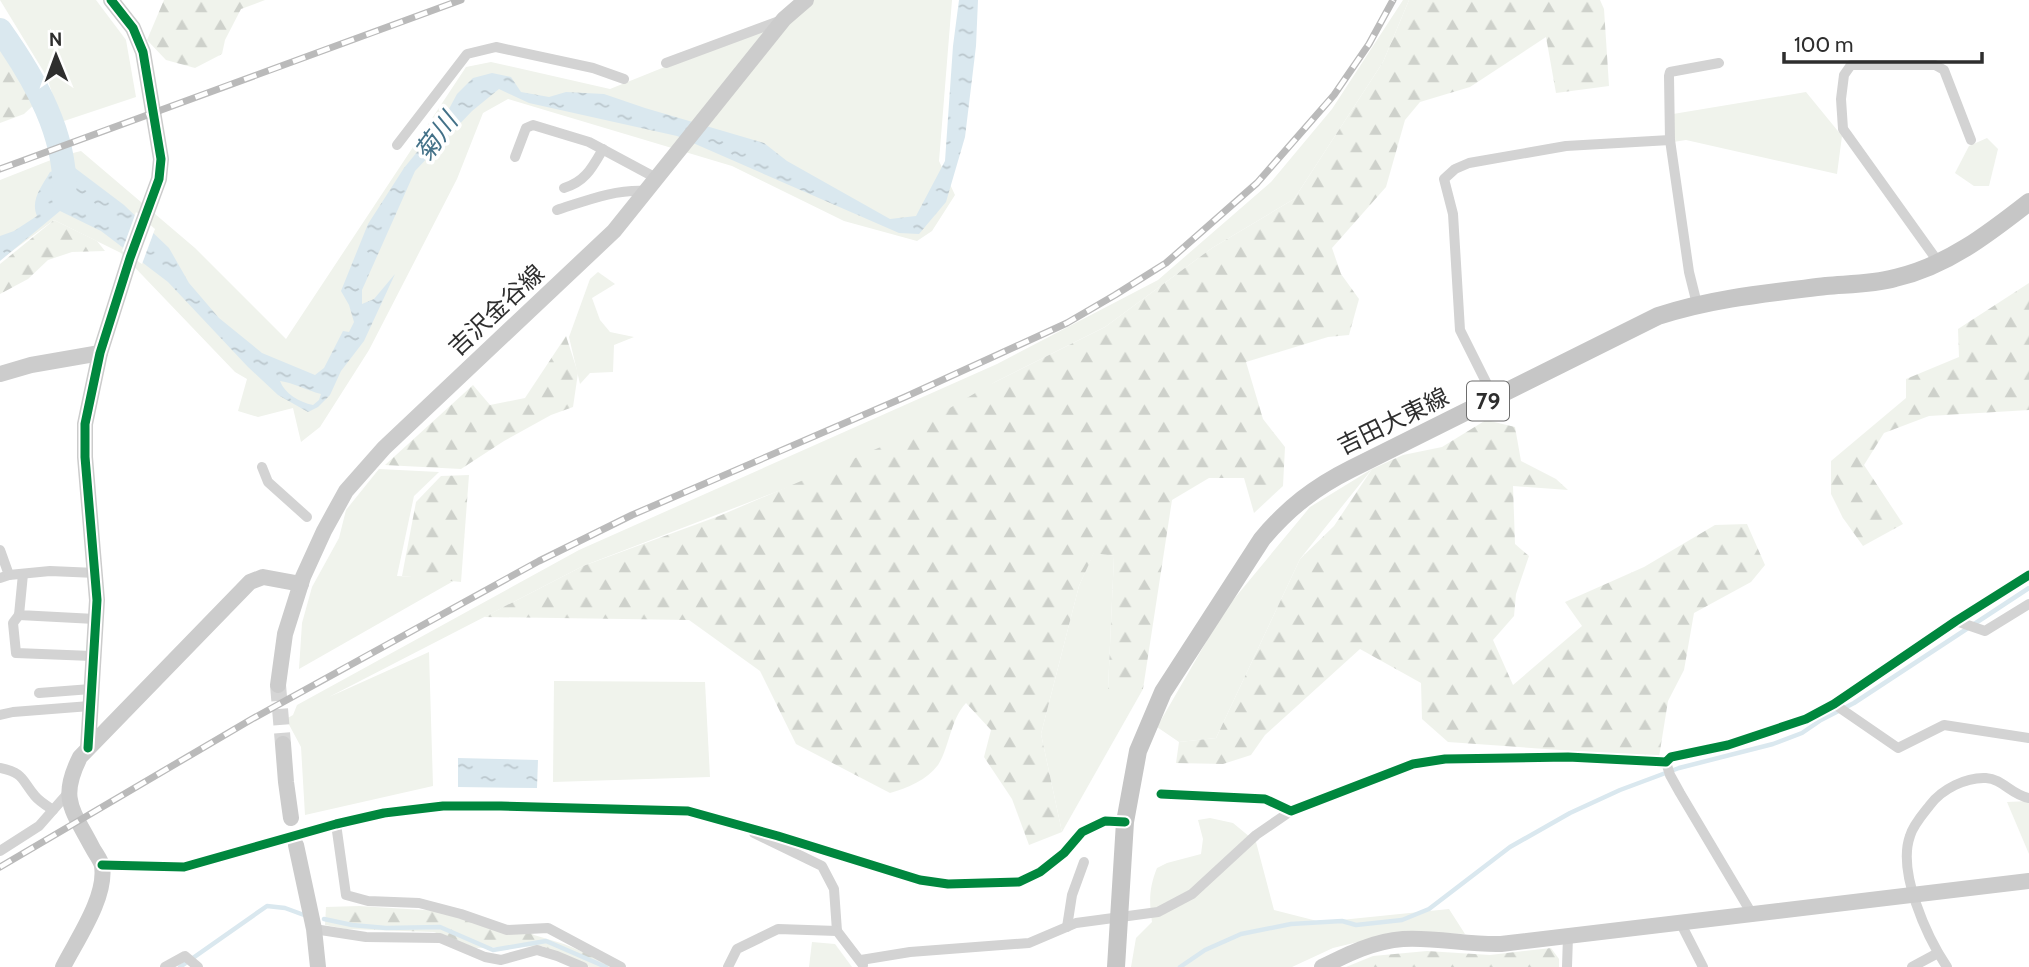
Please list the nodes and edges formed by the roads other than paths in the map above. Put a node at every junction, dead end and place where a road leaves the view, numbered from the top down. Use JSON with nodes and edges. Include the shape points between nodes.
{"nodes":[{"id":1,"x":111,"y":0,"type":"edge"},
{"id":2,"x":806,"y":0,"type":"edge"},
{"id":3,"x":784,"y":19,"type":"junction"},
{"id":4,"x":666,"y":63,"type":"dead end"},
{"id":5,"x":1720,"y":63,"type":"dead end"},
{"id":6,"x":624,"y":79,"type":"dead end"},
{"id":7,"x":1670,"y":140,"type":"junction"},
{"id":8,"x":1971,"y":140,"type":"dead end"},
{"id":9,"x":397,"y":145,"type":"dead end"},
{"id":10,"x":603,"y":149,"type":"junction"},
{"id":11,"x":515,"y":158,"type":"dead end"},
{"id":12,"x":656,"y":180,"type":"junction"},
{"id":13,"x":564,"y":188,"type":"dead end"},
{"id":14,"x":2029,"y":202,"type":"edge"},
{"id":15,"x":557,"y":210,"type":"dead end"},
{"id":16,"x":1939,"y":263,"type":"junction"},
{"id":17,"x":1697,"y":304,"type":"junction"},
{"id":18,"x":100,"y":353,"type":"junction"},
{"id":19,"x":0,"y":374,"type":"edge"},
{"id":20,"x":1494,"y":398,"type":"junction"},
{"id":21,"x":262,"y":467,"type":"dead end"},
{"id":22,"x":307,"y":517,"type":"dead end"},
{"id":23,"x":0,"y":550,"type":"edge"},
{"id":24,"x":96,"y":573,"type":"junction"},
{"id":25,"x":23,"y":574,"type":"junction"},
{"id":26,"x":2029,"y":575,"type":"edge"},
{"id":27,"x":5,"y":577,"type":"edge"},
{"id":28,"x":300,"y":584,"type":"junction"},
{"id":29,"x":2029,"y":604,"type":"edge"},
{"id":30,"x":19,"y":615,"type":"junction"},
{"id":31,"x":95,"y":619,"type":"junction"},
{"id":32,"x":1956,"y":621,"type":"junction"},
{"id":33,"x":92,"y":656,"type":"junction"},
{"id":34,"x":278,"y":685,"type":"tunnel mouth"},
{"id":35,"x":91,"y":690,"type":"junction"},
{"id":36,"x":39,"y":693,"type":"dead end"},
{"id":37,"x":1835,"y":705,"type":"junction"},
{"id":38,"x":90,"y":706,"type":"junction"},
{"id":39,"x":0,"y":715,"type":"edge"},
{"id":40,"x":2029,"y":738,"type":"edge"},
{"id":41,"x":283,"y":744,"type":"tunnel mouth"},
{"id":42,"x":88,"y":748,"type":"junction"},
{"id":43,"x":1667,"y":767,"type":"junction"},
{"id":44,"x":0,"y":768,"type":"edge"},
{"id":45,"x":68,"y":793,"type":"junction"},
{"id":46,"x":1161,"y":794,"type":"dead end"},
{"id":47,"x":2029,"y":798,"type":"edge"},
{"id":48,"x":53,"y":810,"type":"junction"},
{"id":49,"x":1291,"y":811,"type":"junction"},
{"id":50,"x":291,"y":818,"type":"dead end"},
{"id":51,"x":1125,"y":822,"type":"junction"},
{"id":52,"x":336,"y":824,"type":"junction"},
{"id":53,"x":747,"y":826,"type":"junction"},
{"id":54,"x":296,"y":845,"type":"dead end"},
{"id":55,"x":0,"y":851,"type":"edge"},
{"id":56,"x":1084,"y":862,"type":"dead end"},
{"id":57,"x":102,"y":865,"type":"junction"},
{"id":58,"x":2029,"y":881,"type":"edge"},
{"id":59,"x":1913,"y":894,"type":"junction"},
{"id":60,"x":1752,"y":914,"type":"junction"},
{"id":61,"x":1681,"y":922,"type":"junction"},
{"id":62,"x":1067,"y":927,"type":"junction"},
{"id":63,"x":314,"y":929,"type":"junction"},
{"id":64,"x":838,"y":931,"type":"junction"},
{"id":65,"x":1568,"y":936,"type":"junction"},
{"id":66,"x":1938,"y":953,"type":"junction"},
{"id":67,"x":863,"y":964,"type":"edge"},
{"id":68,"x":198,"y":966,"type":"edge"},
{"id":69,"x":63,"y":967,"type":"edge"},
{"id":70,"x":164,"y":967,"type":"edge"},
{"id":71,"x":318,"y":967,"type":"edge"},
{"id":72,"x":583,"y":967,"type":"edge"},
{"id":73,"x":621,"y":967,"type":"edge"},
{"id":74,"x":728,"y":967,"type":"edge"},
{"id":75,"x":1116,"y":967,"type":"edge"},
{"id":76,"x":1322,"y":967,"type":"edge"},
{"id":77,"x":1567,"y":967,"type":"edge"},
{"id":78,"x":1703,"y":967,"type":"edge"},
{"id":79,"x":1912,"y":967,"type":"edge"},
{"id":80,"x":1947,"y":967,"type":"edge"}],
"edges":[{"from":1,"to":18,"type":"street","via":[[133,28],[144,52],[161,159],[159,178]]},
{"from":2,"to":3,"type":"street","name":"吉沢金谷線"},
{"from":3,"to":4,"type":"street"},
{"from":3,"to":12,"type":"street","name":"吉沢金谷線"},
{"from":5,"to":7,"type":"street","via":[[1670,72]]},
{"from":6,"to":9,"type":"street","via":[[496,47],[467,54]]},
{"from":7,"to":17,"type":"street"},
{"from":7,"to":20,"type":"street","via":[[1566,146],[1469,163],[1444,178],[1453,214],[1460,330]]},
{"from":8,"to":16,"type":"street","via":[[1944,70],[1935,65],[1851,65],[1844,75],[1843,129]]},
{"from":10,"to":11,"type":"street","via":[[533,125],[526,128]]},
{"from":10,"to":12,"type":"street"},
{"from":10,"to":13,"type":"street","via":[[589,173]]},
{"from":12,"to":15,"type":"street"},
{"from":12,"to":28,"type":"street","name":"吉沢金谷線","via":[[614,231],[384,448],[346,491]]},
{"from":14,"to":16,"type":"main road","name":"吉田大東線","number":"79","via":[[1973,245]]},
{"from":16,"to":17,"type":"main road","name":"吉田大東線","number":"79","via":[[1895,278]]},
{"from":17,"to":20,"type":"main road","name":"吉田大東線","number":"79","via":[[1658,316]]},
{"from":18,"to":19,"type":"street"},
{"from":18,"to":24,"type":"street","via":[[85,424]]},
{"from":20,"to":51,"type":"main road","name":"吉田大東線","number":"79","via":[[1319,485],[1280,518],[1163,692],[1138,751]]},
{"from":21,"to":22,"type":"street","via":[[268,482]]},
{"from":23,"to":27,"type":"street"},
{"from":24,"to":25,"type":"street"},
{"from":24,"to":31,"type":"street"},
{"from":25,"to":27,"type":"street"},
{"from":25,"to":30,"type":"street"},
{"from":26,"to":32,"type":"street"},
{"from":28,"to":34,"type":"street","name":"吉沢金谷線","via":[[285,634]]},
{"from":28,"to":42,"type":"street","via":[[262,577],[250,582]]},
{"from":29,"to":32,"type":"street","via":[[1985,631]]},
{"from":30,"to":31,"type":"street"},
{"from":30,"to":33,"type":"street","via":[[13,623],[16,653]]},
{"from":31,"to":33,"type":"street"},
{"from":32,"to":37,"type":"street"},
{"from":33,"to":35,"type":"street"},
{"from":35,"to":36,"type":"street"},
{"from":35,"to":38,"type":"street"},
{"from":37,"to":40,"type":"street","via":[[1898,748],[1944,725]]},
{"from":37,"to":43,"type":"street","via":[[1728,746],[1671,757]]},
{"from":38,"to":39,"type":"street"},
{"from":38,"to":42,"type":"street"},
{"from":41,"to":50,"type":"street"},
{"from":42,"to":45,"type":"street","via":[[69,777]]},
{"from":43,"to":49,"type":"street","via":[[1568,757],[1446,759],[1413,764]]},
{"from":43,"to":60,"type":"street"},
{"from":44,"to":48,"type":"street","via":[[15,771]]},
{"from":45,"to":48,"type":"street"},
{"from":45,"to":57,"type":"street"},
{"from":46,"to":49,"type":"street","via":[[1265,799]]},
{"from":47,"to":59,"type":"street","via":[[1986,778],[1947,789],[1910,836],[1906,870]]},
{"from":48,"to":55,"type":"street","via":[[39,826]]},
{"from":49,"to":62,"type":"street","via":[[1256,835],[1192,894],[1158,912]]},
{"from":51,"to":53,"type":"street","via":[[1105,821],[1082,832],[1064,853],[1019,882],[948,884],[897,874]]},
{"from":51,"to":75,"type":"main road","name":"吉田大東線","number":"79"},
{"from":52,"to":53,"type":"street","via":[[443,806],[502,806],[688,811]]},
{"from":52,"to":57,"type":"street","via":[[184,867]]},
{"from":52,"to":73,"type":"street","via":[[346,895],[368,901],[419,903],[507,930],[547,928]]},
{"from":53,"to":64,"type":"street","via":[[758,836],[822,866],[834,889]]},
{"from":54,"to":63,"type":"street"},
{"from":56,"to":62,"type":"street"},
{"from":57,"to":69,"type":"street","via":[[94,908]]},
{"from":58,"to":59,"type":"street"},
{"from":59,"to":60,"type":"street"},
{"from":59,"to":66,"type":"street"},
{"from":60,"to":61,"type":"street"},
{"from":61,"to":65,"type":"street"},
{"from":61,"to":78,"type":"street"},
{"from":62,"to":67,"type":"street","via":[[1029,943],[911,952]]},
{"from":63,"to":71,"type":"street"},
{"from":63,"to":72,"type":"street","via":[[366,937],[440,938],[501,960],[537,950]]},
{"from":64,"to":67,"type":"street"},
{"from":64,"to":74,"type":"street","via":[[778,929],[737,949]]},
{"from":65,"to":76,"type":"street","via":[[1478,945],[1401,939],[1363,947]]},
{"from":65,"to":77,"type":"street"},
{"from":66,"to":79,"type":"street"},
{"from":66,"to":80,"type":"street"},
{"from":68,"to":70,"type":"street","via":[[185,956]]}]}
